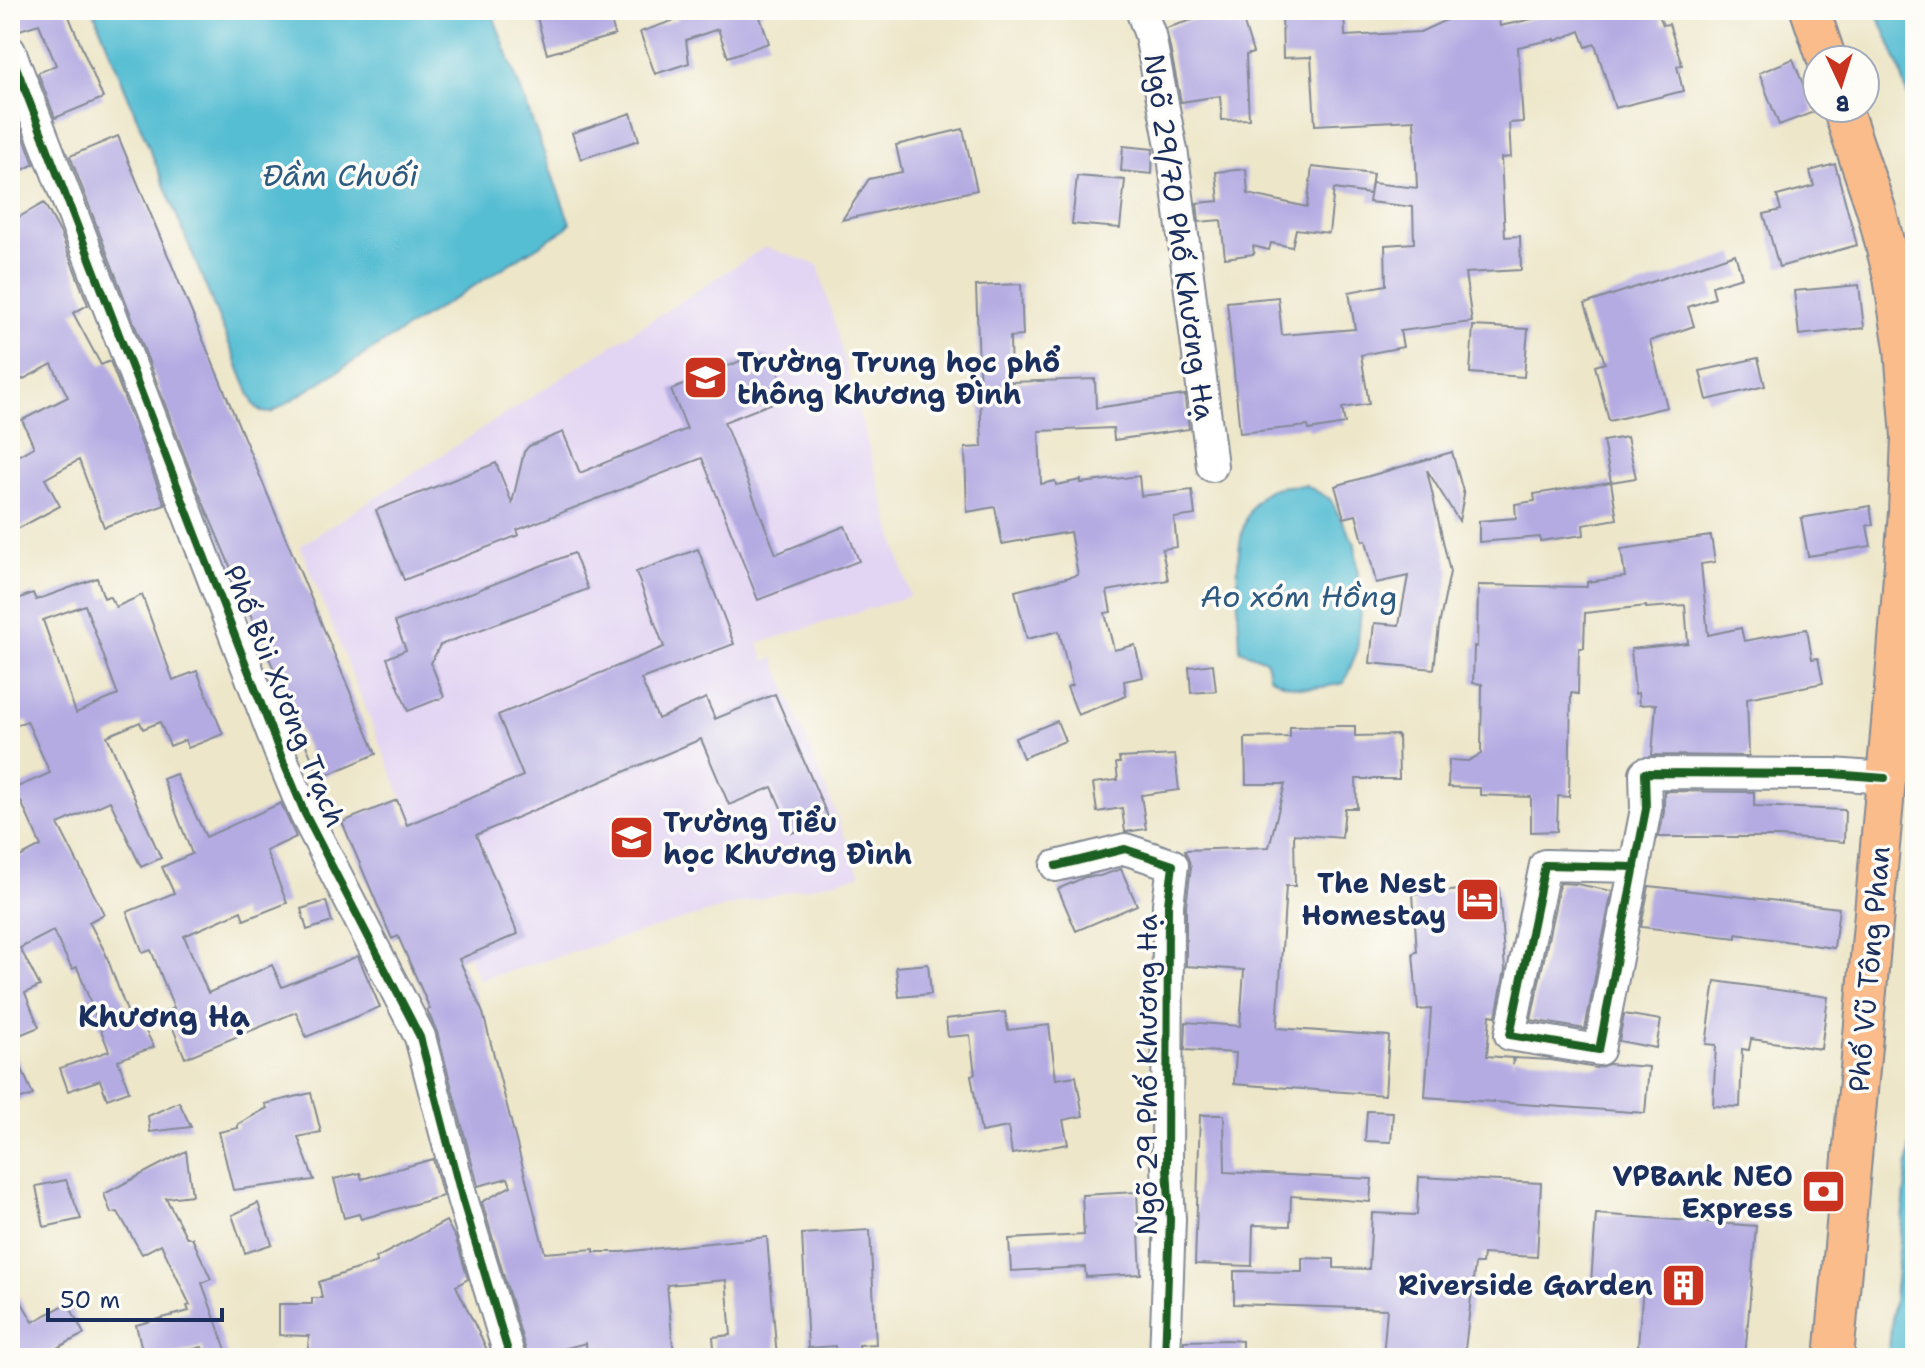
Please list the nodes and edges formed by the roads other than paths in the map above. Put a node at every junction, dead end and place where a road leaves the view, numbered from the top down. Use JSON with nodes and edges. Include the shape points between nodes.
{"nodes":[{"id":1,"x":1141,"y":10,"type":"edge"},
{"id":2,"x":1810,"y":10,"type":"edge"},
{"id":3,"x":1822,"y":44,"type":"edge"},
{"id":4,"x":11,"y":58,"type":"edge"},
{"id":5,"x":1847,"y":124,"type":"edge"},
{"id":6,"x":1212,"y":466,"type":"dead end"},
{"id":7,"x":1885,"y":778,"type":"junction"},
{"id":8,"x":1056,"y":866,"type":"dead end"},
{"id":9,"x":1635,"y":867,"type":"junction"},
{"id":10,"x":510,"y":1358,"type":"edge"},
{"id":11,"x":1165,"y":1358,"type":"edge"},
{"id":12,"x":1834,"y":1358,"type":"edge"}],
"edges":[{"from":1,"to":6,"type":"street","name":"Ngõ 29/70 Phố Khương Hạ","via":[[1173,156]]},
{"from":2,"to":3,"type":"main road"},
{"from":4,"to":10,"type":"street","name":"Phố Bùi Xương Trạch","via":[[305,814],[420,1037]]},
{"from":5,"to":7,"type":"main road","name":"Phố Vũ Tông Phan","via":[[1893,277],[1911,437]]},
{"from":7,"to":9,"type":"street","via":[[1645,773],[1646,809]]},
{"from":7,"to":12,"type":"main road","name":"Phố Vũ Tông Phan"},
{"from":8,"to":11,"type":"street","name":"Ngõ 29 Phố Khương Hạ","via":[[1125,849],[1173,865],[1168,904],[1170,1219]]},
{"from":9,"to":9,"type":"street","via":[[1599,1050],[1510,1035],[1545,865]]}]}
